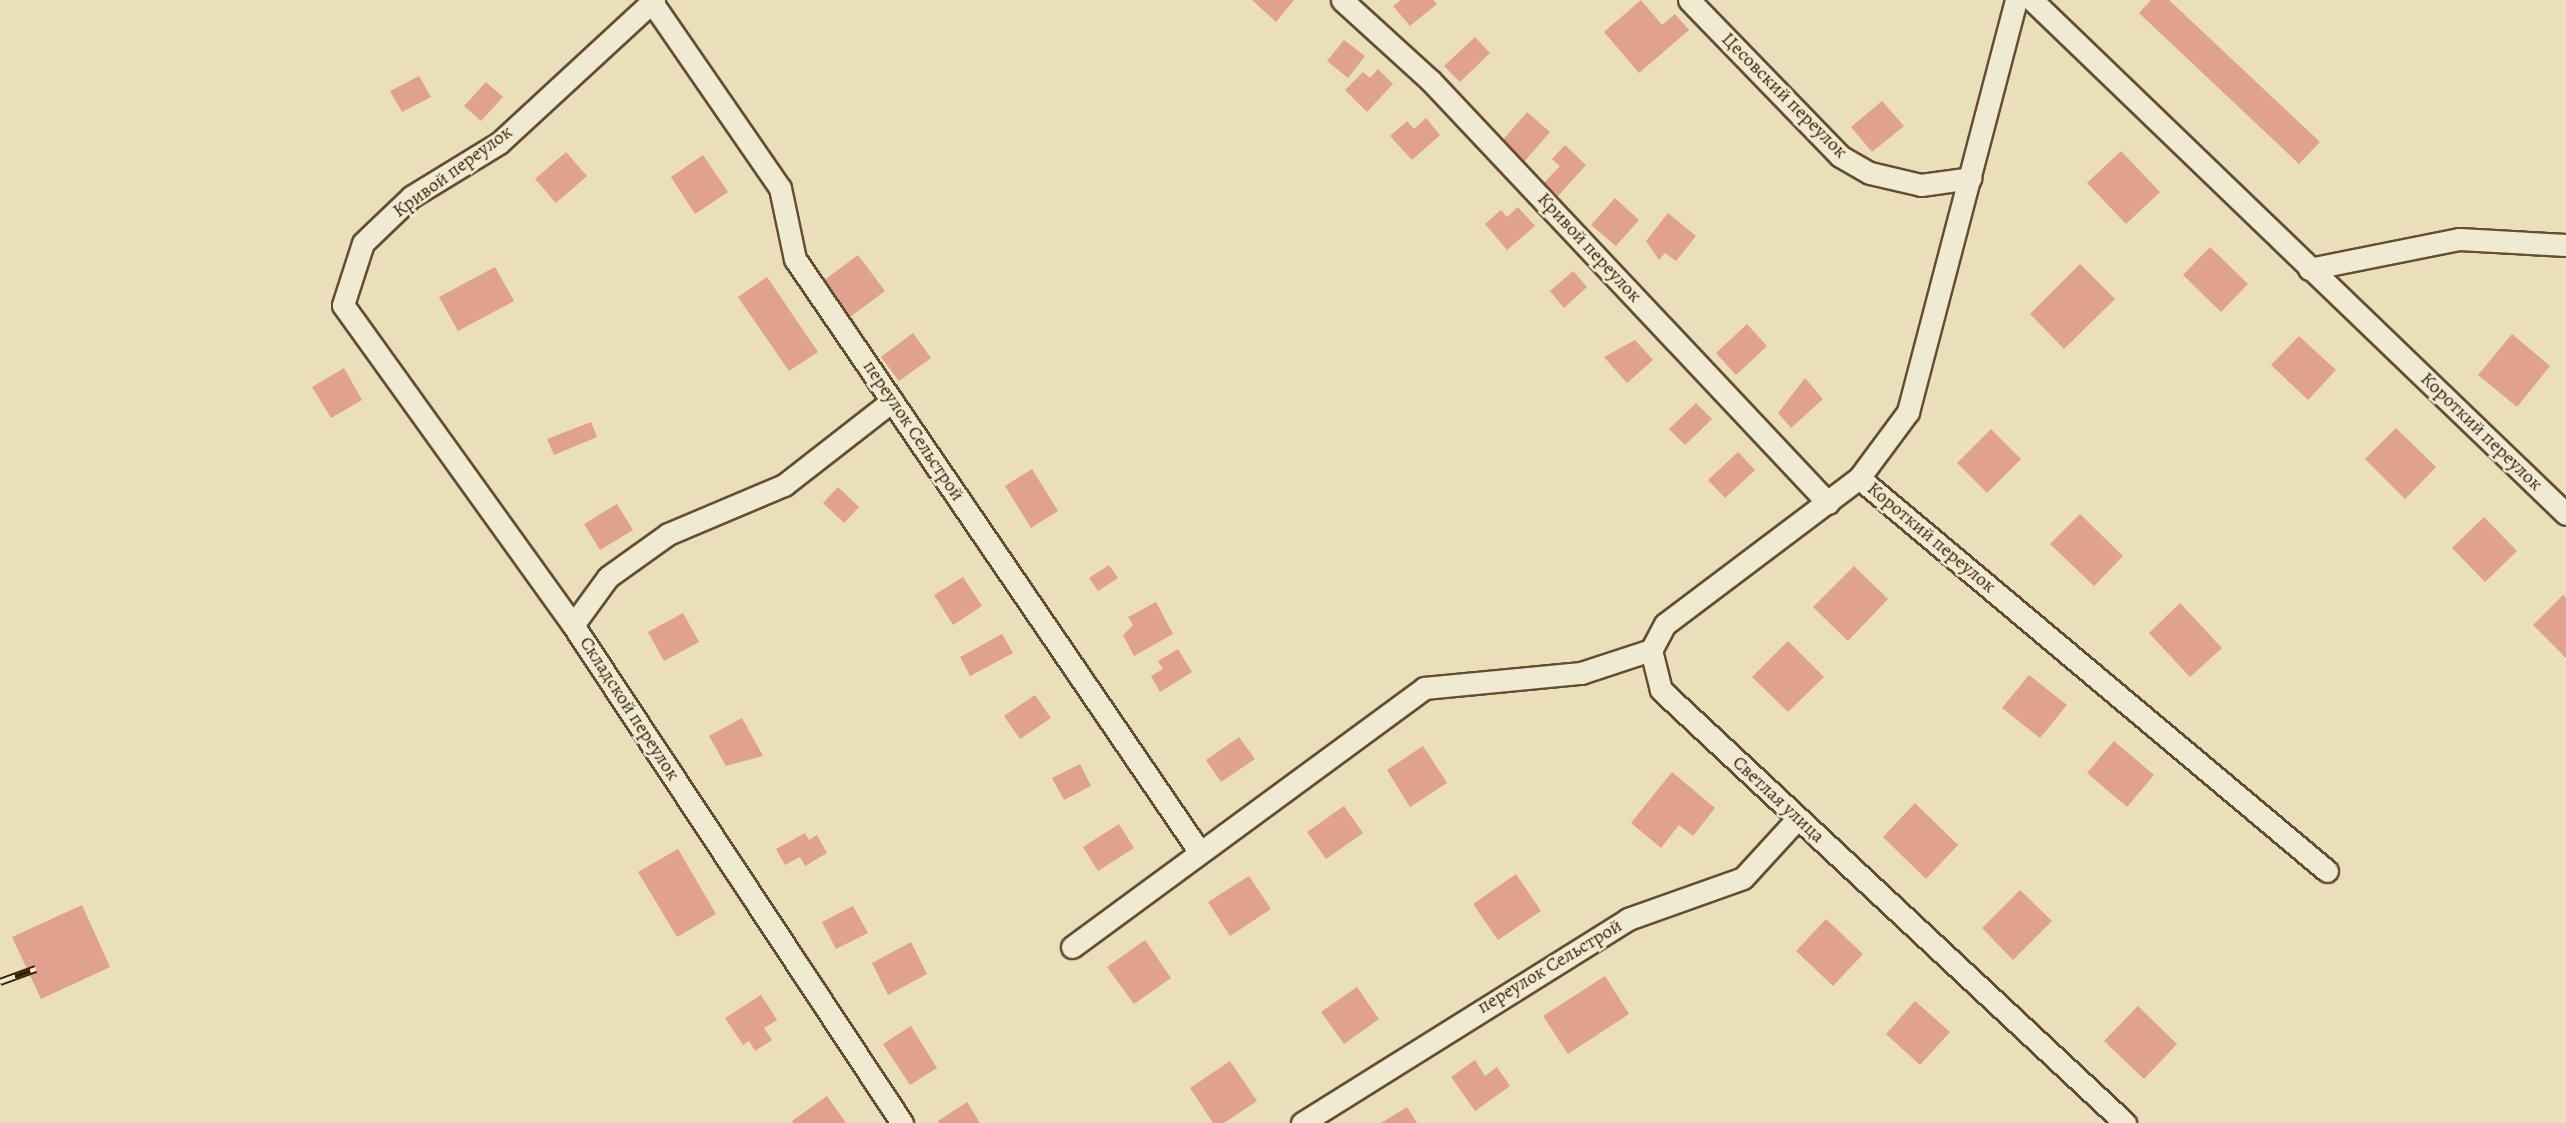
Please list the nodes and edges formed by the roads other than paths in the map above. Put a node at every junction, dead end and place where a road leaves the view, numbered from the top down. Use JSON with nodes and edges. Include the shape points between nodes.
{"nodes":[{"id":1,"x":1342,"y":0,"type":"edge"},
{"id":2,"x":1689,"y":0,"type":"edge"},
{"id":3,"x":2016,"y":0,"type":"edge"},
{"id":4,"x":2032,"y":0,"type":"edge"},
{"id":5,"x":652,"y":1,"type":"edge"},
{"id":6,"x":1971,"y":178,"type":"junction"},
{"id":7,"x":2566,"y":245,"type":"edge"},
{"id":8,"x":2309,"y":269,"type":"junction"},
{"id":9,"x":343,"y":305,"type":"joint"},
{"id":10,"x":892,"y":401,"type":"junction"},
{"id":11,"x":1859,"y":478,"type":"junction"},
{"id":12,"x":1828,"y":503,"type":"junction"},
{"id":13,"x":2566,"y":513,"type":"edge"},
{"id":14,"x":573,"y":625,"type":"junction"},
{"id":15,"x":1651,"y":650,"type":"junction"},
{"id":16,"x":1797,"y":819,"type":"junction"},
{"id":17,"x":1199,"y":852,"type":"junction"},
{"id":18,"x":2327,"y":871,"type":"dead end"},
{"id":19,"x":1072,"y":947,"type":"dead end"},
{"id":20,"x":902,"y":1123,"type":"edge"},
{"id":21,"x":1302,"y":1123,"type":"edge"},
{"id":22,"x":2125,"y":1123,"type":"edge"}],
"edges":[{"from":1,"to":12,"type":"street","name":"Кривой переулок","via":[[1430,80]]},
{"from":2,"to":6,"type":"street","name":"Цесовский переулок","via":[[1840,156],[1870,173],[1921,185]]},
{"from":3,"to":6,"type":"street","name":"Короткий переулок"},
{"from":4,"to":8,"type":"street","name":"Короткий переулок"},
{"from":5,"to":9,"type":"street","name":"Кривой переулок","via":[[499,142],[411,197],[363,243]]},
{"from":5,"to":10,"type":"street","name":"переулок Сельстрой","via":[[780,188],[795,259]]},
{"from":6,"to":11,"type":"street","name":"Короткий переулок","via":[[1908,412]]},
{"from":7,"to":8,"type":"street","via":[[2459,239]]},
{"from":8,"to":13,"type":"street","name":"Короткий переулок"},
{"from":9,"to":14,"type":"street","name":"Складской переулок"},
{"from":10,"to":14,"type":"street","via":[[783,485],[668,534],[608,577]]},
{"from":10,"to":17,"type":"street","name":"переулок Сельстрой"},
{"from":11,"to":12,"type":"street"},
{"from":11,"to":18,"type":"street","name":"Короткий переулок"},
{"from":12,"to":15,"type":"street","via":[[1665,624]]},
{"from":14,"to":20,"type":"street","name":"Складской переулок"},
{"from":15,"to":16,"type":"street","name":"Светлая улица","via":[[1661,690]]},
{"from":15,"to":17,"type":"street","via":[[1581,673],[1424,688]]},
{"from":16,"to":21,"type":"street","name":"переулок Сельстрой","via":[[1743,878],[1628,919]]},
{"from":16,"to":22,"type":"street","name":"Светлая улица"},
{"from":17,"to":19,"type":"street"}]}
